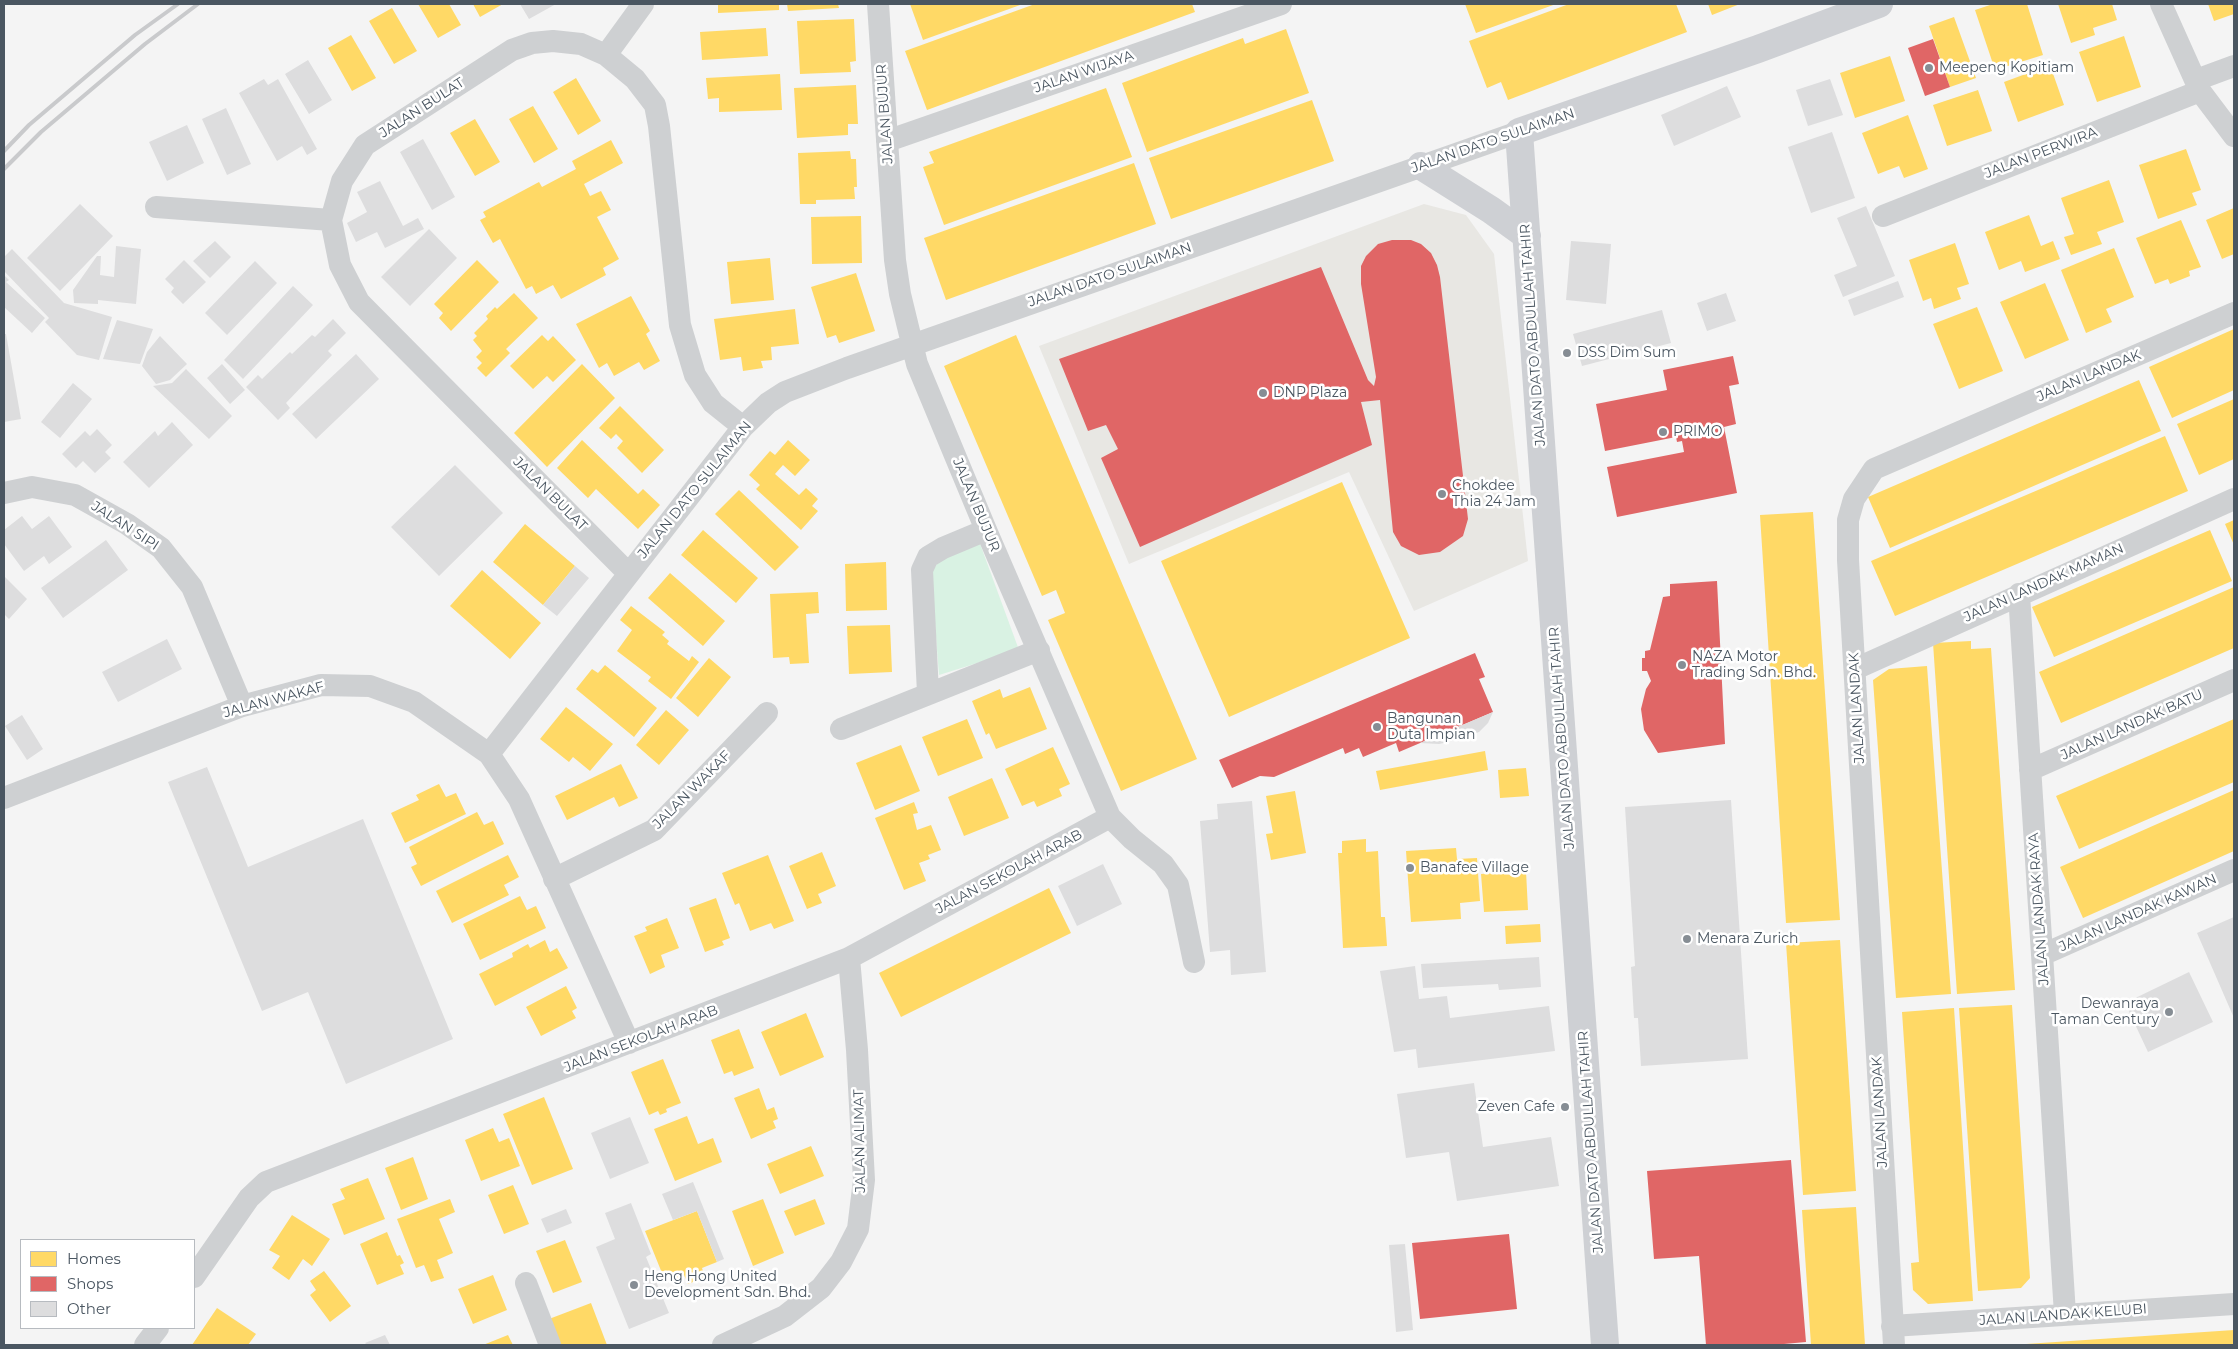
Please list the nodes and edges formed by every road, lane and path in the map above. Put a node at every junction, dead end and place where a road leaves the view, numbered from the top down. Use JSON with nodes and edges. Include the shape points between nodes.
{"nodes":[{"id":1,"x":643,"y":4,"type":"edge"},
{"id":2,"x":878,"y":4,"type":"edge"},
{"id":3,"x":1281,"y":4,"type":"edge"},
{"id":4,"x":1879,"y":4,"type":"edge"},
{"id":5,"x":2161,"y":4,"type":"edge"},
{"id":6,"x":606,"y":55,"type":"junction"},
{"id":7,"x":2234,"y":66,"type":"edge"},
{"id":8,"x":2198,"y":85,"type":"junction"},
{"id":9,"x":1519,"y":132,"type":"junction"},
{"id":10,"x":2234,"y":136,"type":"edge"},
{"id":11,"x":887,"y":141,"type":"junction"},
{"id":12,"x":1422,"y":166,"type":"junction"},
{"id":13,"x":156,"y":208,"type":"dead end"},
{"id":14,"x":1883,"y":216,"type":"dead end"},
{"id":15,"x":331,"y":220,"type":"junction"},
{"id":16,"x":1526,"y":236,"type":"junction"},
{"id":17,"x":2234,"y":313,"type":"edge"},
{"id":18,"x":912,"y":344,"type":"junction"},
{"id":19,"x":743,"y":427,"type":"junction"},
{"id":20,"x":4,"y":493,"type":"edge"},
{"id":21,"x":2234,"y":499,"type":"edge"},
{"id":22,"x":986,"y":530,"type":"junction"},
{"id":23,"x":628,"y":573,"type":"junction"},
{"id":24,"x":2019,"y":594,"type":"junction"},
{"id":25,"x":1039,"y":650,"type":"junction"},
{"id":26,"x":1855,"y":669,"type":"junction"},
{"id":27,"x":2234,"y":680,"type":"edge"},
{"id":28,"x":928,"y":693,"type":"junction"},
{"id":29,"x":242,"y":706,"type":"junction"},
{"id":30,"x":767,"y":713,"type":"dead end"},
{"id":31,"x":841,"y":728,"type":"dead end"},
{"id":32,"x":489,"y":754,"type":"junction"},
{"id":33,"x":2030,"y":770,"type":"junction"},
{"id":34,"x":4,"y":798,"type":"edge"},
{"id":35,"x":1110,"y":817,"type":"junction"},
{"id":36,"x":2234,"y":870,"type":"edge"},
{"id":37,"x":554,"y":879,"type":"junction"},
{"id":38,"x":2042,"y":955,"type":"junction"},
{"id":39,"x":849,"y":958,"type":"junction"},
{"id":40,"x":1194,"y":962,"type":"dead end"},
{"id":41,"x":629,"y":1043,"type":"junction"},
{"id":42,"x":195,"y":1276,"type":"edge"},
{"id":43,"x":526,"y":1283,"type":"dead end"},
{"id":44,"x":2234,"y":1304,"type":"edge"},
{"id":45,"x":2065,"y":1314,"type":"junction"},
{"id":46,"x":157,"y":1329,"type":"edge"},
{"id":47,"x":1893,"y":1336,"type":"edge"},
{"id":48,"x":145,"y":1345,"type":"edge"},
{"id":49,"x":550,"y":1345,"type":"edge"},
{"id":50,"x":723,"y":1345,"type":"edge"},
{"id":51,"x":1605,"y":1345,"type":"edge"}],
"edges":[{"from":1,"to":6,"type":"street"},
{"from":2,"to":11,"type":"street","name":"JALAN BUJUR"},
{"from":3,"to":11,"type":"street","name":"JALAN WIJAYA"},
{"from":4,"to":9,"type":"street","name":"JALAN DATO SULAIMAN"},
{"from":5,"to":8,"type":"street"},
{"from":6,"to":15,"type":"street","name":"JALAN BULAT","via":[[581,44],[553,41],[532,43],[512,50],[365,146],[342,181]]},
{"from":6,"to":19,"type":"street","name":"JALAN BULAT","via":[[635,79],[655,105],[680,325],[695,375],[713,403]]},
{"from":7,"to":8,"type":"street","name":"JALAN PERWIRA"},
{"from":8,"to":10,"type":"street"},
{"from":8,"to":14,"type":"street","name":"JALAN PERWIRA"},
{"from":9,"to":12,"type":"street","name":"JALAN DATO SULAIMAN"},
{"from":9,"to":16,"type":"street","name":"JALAN DATO ABDULLAH TAHIR"},
{"from":11,"to":18,"type":"street","name":"JALAN BUJUR","via":[[895,260]]},
{"from":12,"to":16,"type":"street"},
{"from":12,"to":18,"type":"street","name":"JALAN DATO SULAIMAN"},
{"from":13,"to":15,"type":"street"},
{"from":15,"to":23,"type":"street","name":"JALAN BULAT","via":[[340,265],[359,302]]},
{"from":16,"to":51,"type":"street","name":"JALAN DATO ABDULLAH TAHIR"},
{"from":17,"to":26,"type":"street","name":"JALAN LANDAK","via":[[1874,469],[1854,499],[1848,520]]},
{"from":18,"to":19,"type":"street","name":"JALAN DATO SULAIMAN","via":[[785,392]]},
{"from":18,"to":22,"type":"street","name":"JALAN BUJUR","via":[[917,364]]},
{"from":19,"to":23,"type":"street","name":"JALAN DATO SULAIMAN"},
{"from":20,"to":29,"type":"street","name":"JALAN SIPI","via":[[32,487],[76,495],[161,548],[192,587]]},
{"from":21,"to":24,"type":"street","name":"JALAN LANDAK MAMAN"},
{"from":22,"to":25,"type":"street","name":"JALAN BUJUR"},
{"from":22,"to":28,"type":"street","via":[[928,557],[922,570]]},
{"from":23,"to":32,"type":"street","name":"JALAN DATO SULAIMAN"},
{"from":24,"to":26,"type":"street","name":"JALAN LANDAK MAMAN"},
{"from":24,"to":33,"type":"street","name":"JALAN LANDAK RAYA"},
{"from":25,"to":28,"type":"street"},
{"from":25,"to":35,"type":"street","name":"JALAN BUJUR"},
{"from":26,"to":47,"type":"street","name":"JALAN LANDAK"},
{"from":27,"to":33,"type":"street","name":"JALAN LANDAK BATU"},
{"from":28,"to":31,"type":"street"},
{"from":29,"to":32,"type":"street","name":"JALAN WAKAF","via":[[321,685],[370,686],[414,702]]},
{"from":29,"to":34,"type":"street","name":"JALAN WAKAF"},
{"from":30,"to":37,"type":"street","name":"JALAN WAKAF","via":[[654,830]]},
{"from":32,"to":37,"type":"street","name":"JALAN WAKAF","via":[[519,799]]},
{"from":33,"to":38,"type":"street","name":"JALAN LANDAK RAYA"},
{"from":35,"to":39,"type":"street","name":"JALAN SEKOLAH ARAB"},
{"from":35,"to":40,"type":"street","name":"JALAN BUJUR","via":[[1163,864],[1178,885]]},
{"from":36,"to":38,"type":"street","name":"JALAN LANDAK KAWAN"},
{"from":37,"to":41,"type":"street","name":"JALAN WAKAF"},
{"from":38,"to":45,"type":"street","name":"JALAN LANDAK RAYA"},
{"from":39,"to":41,"type":"street","name":"JALAN SEKOLAH ARAB"},
{"from":39,"to":50,"type":"street","name":"JALAN ALIMAT","via":[[864,1180],[858,1229],[841,1262],[821,1288],[785,1316]]},
{"from":41,"to":42,"type":"street","name":"JALAN SEKOLAH ARAB","via":[[266,1182],[249,1198]]},
{"from":43,"to":49,"type":"street"},
{"from":44,"to":45,"type":"street","name":"JALAN LANDAK KELUBI"},
{"from":45,"to":47,"type":"street","name":"JALAN LANDAK KELUBI"},
{"from":46,"to":48,"type":"street"}]}
